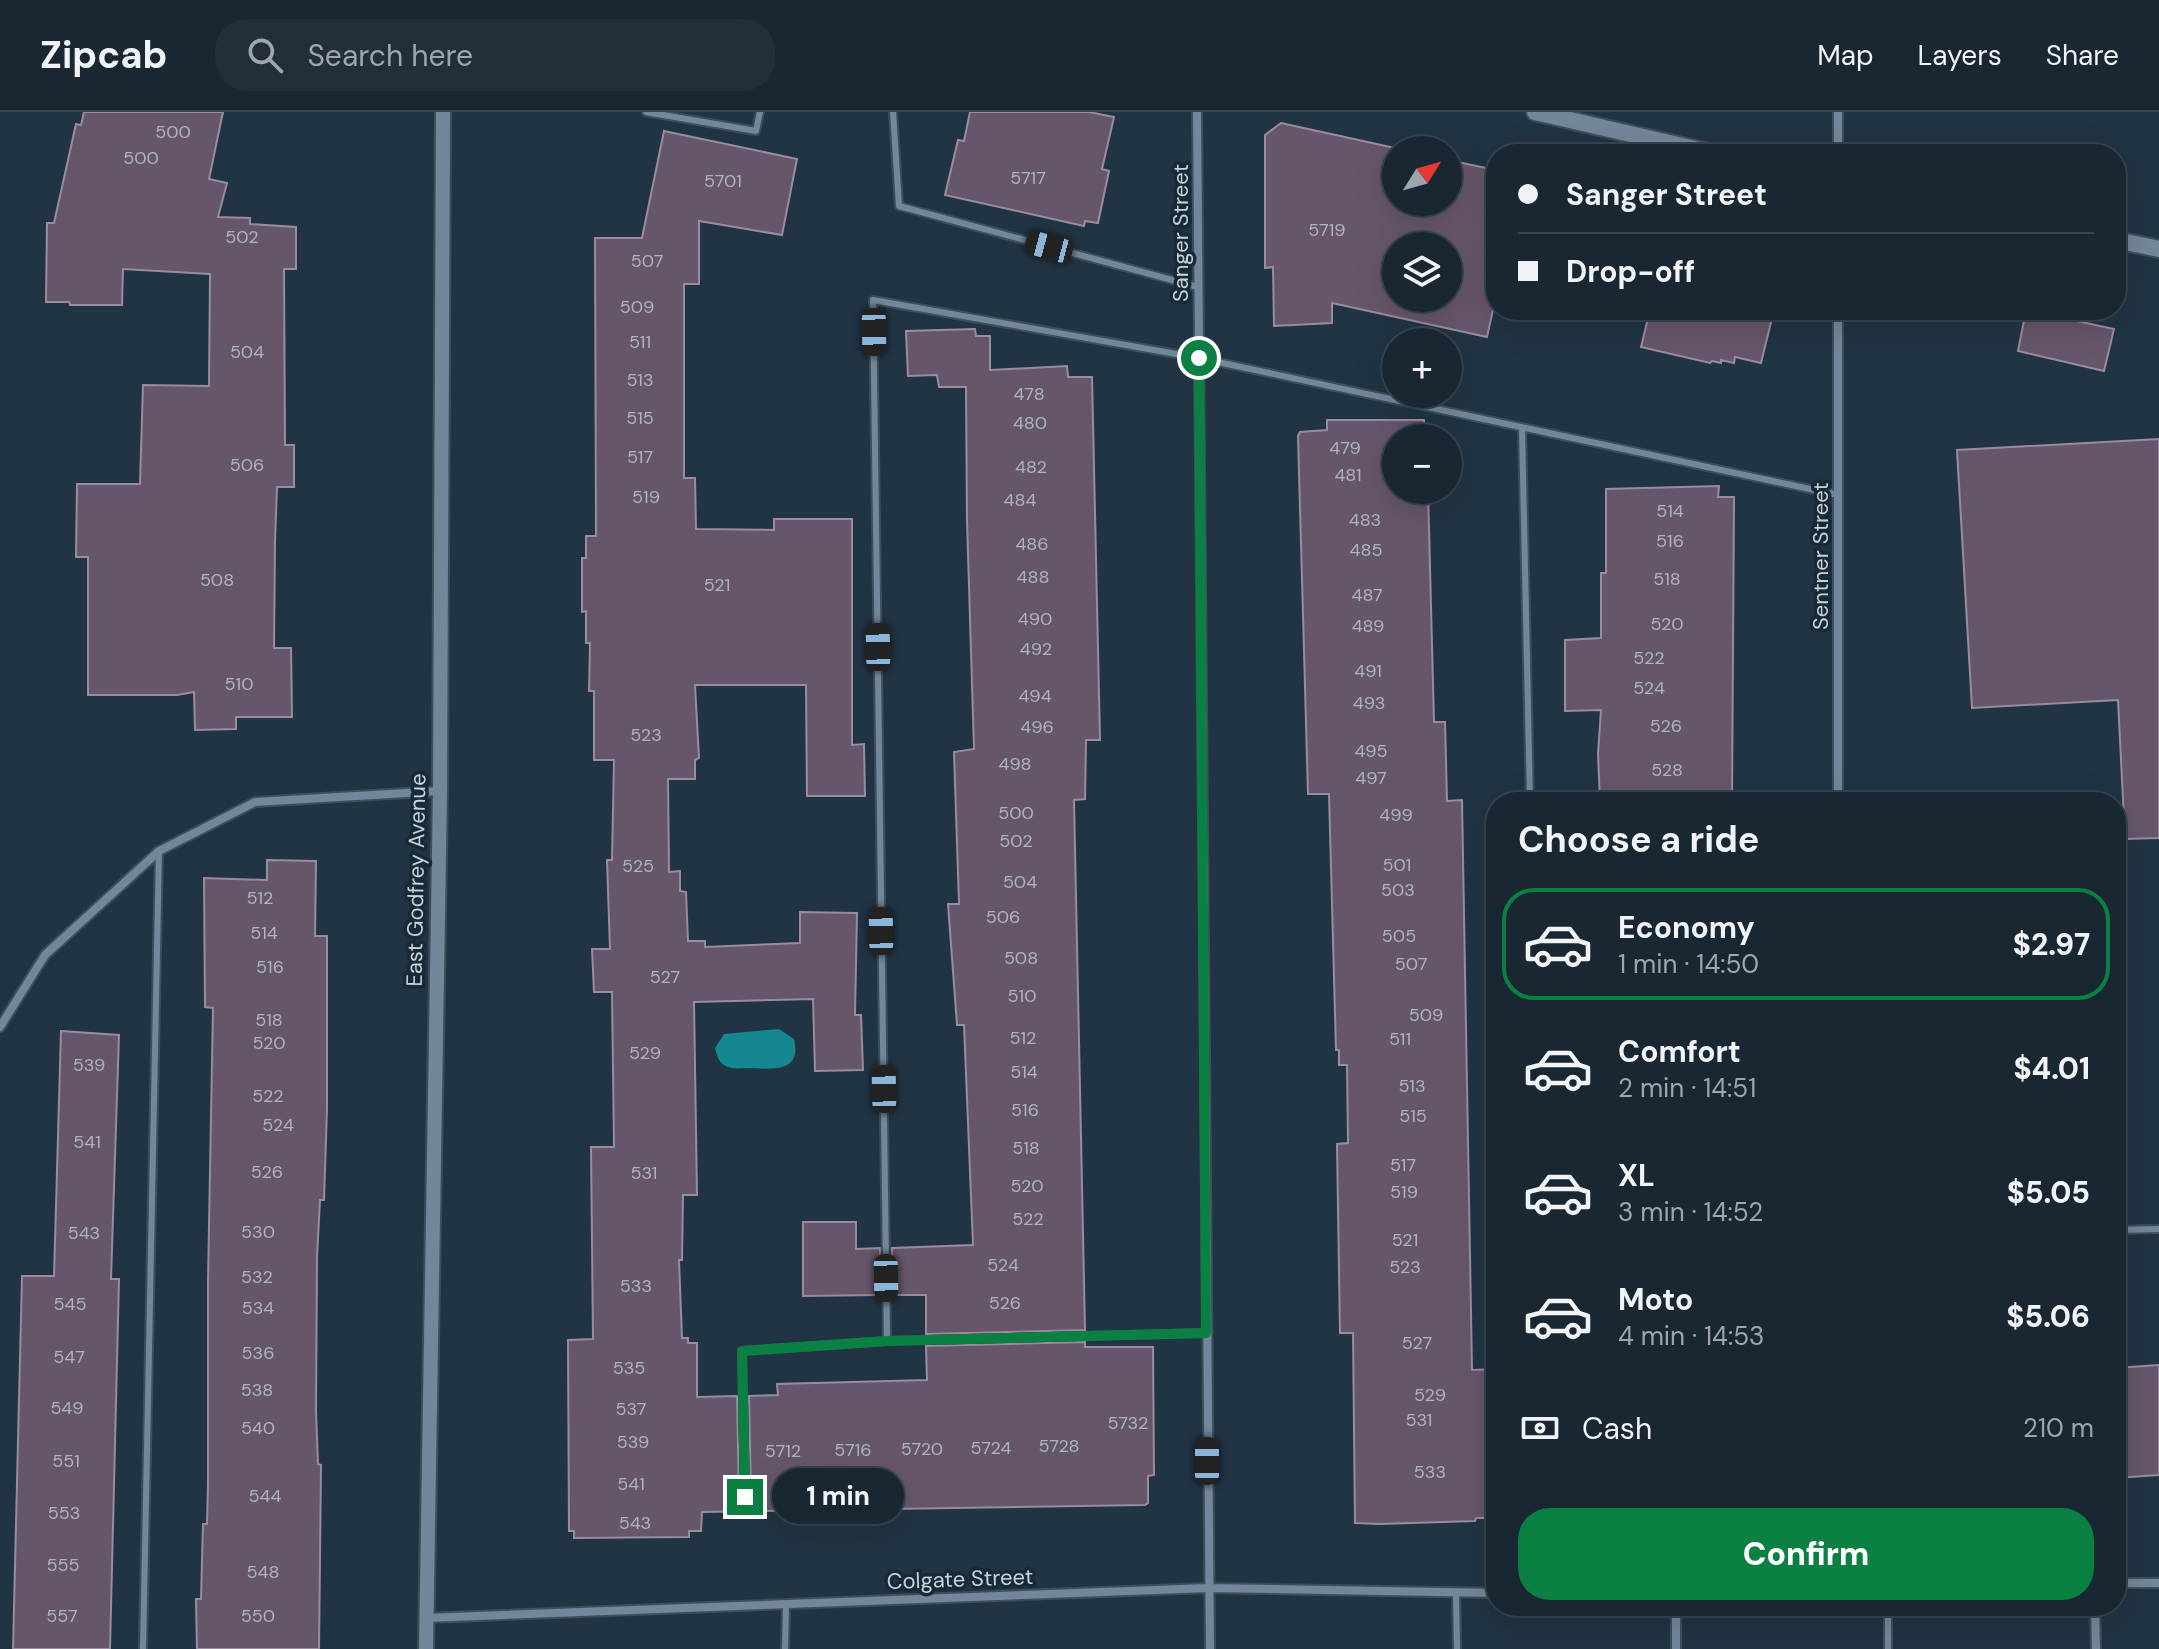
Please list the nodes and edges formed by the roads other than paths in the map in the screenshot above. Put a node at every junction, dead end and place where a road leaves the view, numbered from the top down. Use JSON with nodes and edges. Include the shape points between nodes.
{"nodes":[{"id":1,"x":443,"y":112,"type":"edge"},
{"id":2,"x":646,"y":112,"type":"edge"},
{"id":3,"x":760,"y":112,"type":"edge"},
{"id":4,"x":893,"y":112,"type":"edge"},
{"id":5,"x":1197,"y":112,"type":"edge"},
{"id":6,"x":1535,"y":112,"type":"edge"},
{"id":7,"x":1838,"y":112,"type":"edge"},
{"id":8,"x":1674,"y":144,"type":"edge"},
{"id":9,"x":1838,"y":144,"type":"edge"},
{"id":10,"x":2126,"y":242,"type":"edge"},
{"id":11,"x":2159,"y":249,"type":"edge"},
{"id":12,"x":1198,"y":287,"type":"junction"},
{"id":13,"x":1838,"y":320,"type":"edge"},
{"id":14,"x":1199,"y":358,"type":"junction"},
{"id":15,"x":1522,"y":428,"type":"junction"},
{"id":16,"x":1838,"y":495,"type":"junction"},
{"id":17,"x":440,"y":791,"type":"junction"},
{"id":18,"x":1530,"y":792,"type":"edge"},
{"id":19,"x":1838,"y":792,"type":"edge"},
{"id":20,"x":159,"y":851,"type":"junction"},
{"id":21,"x":0,"y":1027,"type":"edge"},
{"id":22,"x":2159,"y":1229,"type":"edge"},
{"id":23,"x":2126,"y":1230,"type":"edge"},
{"id":24,"x":1206,"y":1333,"type":"junction"},
{"id":25,"x":887,"y":1341,"type":"junction"},
{"id":26,"x":745,"y":1497,"type":"dead end"},
{"id":27,"x":2126,"y":1583,"type":"edge"},
{"id":28,"x":2159,"y":1583,"type":"edge"},
{"id":29,"x":1208,"y":1588,"type":"junction"},
{"id":30,"x":1456,"y":1592,"type":"junction"},
{"id":31,"x":1486,"y":1593,"type":"edge"},
{"id":32,"x":786,"y":1604,"type":"junction"},
{"id":33,"x":1676,"y":1616,"type":"edge"},
{"id":34,"x":1888,"y":1616,"type":"edge"},
{"id":35,"x":2095,"y":1616,"type":"edge"},
{"id":36,"x":426,"y":1618,"type":"junction"},
{"id":37,"x":143,"y":1649,"type":"edge"},
{"id":38,"x":426,"y":1649,"type":"edge"},
{"id":39,"x":785,"y":1649,"type":"edge"},
{"id":40,"x":1210,"y":1649,"type":"edge"},
{"id":41,"x":1457,"y":1649,"type":"edge"},
{"id":42,"x":1676,"y":1649,"type":"edge"},
{"id":43,"x":1888,"y":1649,"type":"edge"},
{"id":44,"x":2096,"y":1649,"type":"edge"}],
"edges":[{"from":1,"to":17,"type":"street","name":"East Godfrey Avenue"},
{"from":2,"to":3,"type":"lane","via":[[756,131]]},
{"from":4,"to":12,"type":"lane","via":[[899,206]]},
{"from":5,"to":12,"type":"street","name":"Sanger Street"},
{"from":6,"to":8,"type":"main road"},
{"from":7,"to":9,"type":"street"},
{"from":10,"to":11,"type":"main road"},
{"from":12,"to":14,"type":"street","name":"Sanger Street"},
{"from":13,"to":16,"type":"street","name":"Sentner Street"},
{"from":14,"to":15,"type":"lane"},
{"from":14,"to":24,"type":"street","name":"Sanger Street"},
{"from":14,"to":25,"type":"lane","via":[[873,300]]},
{"from":15,"to":16,"type":"lane"},
{"from":15,"to":18,"type":"lane"},
{"from":16,"to":19,"type":"street","name":"Sentner Street"},
{"from":17,"to":20,"type":"street","via":[[255,802]]},
{"from":17,"to":36,"type":"street","name":"East Godfrey Avenue"},
{"from":20,"to":21,"type":"street","via":[[45,955]]},
{"from":20,"to":37,"type":"lane"},
{"from":22,"to":23,"type":"lane"},
{"from":24,"to":25,"type":"lane"},
{"from":24,"to":29,"type":"street","name":"Sanger Street"},
{"from":25,"to":26,"type":"lane","via":[[742,1351]]},
{"from":27,"to":28,"type":"street"},
{"from":29,"to":30,"type":"street","name":"Colgate Street"},
{"from":29,"to":32,"type":"street","name":"Colgate Street"},
{"from":29,"to":40,"type":"street","name":"Sanger Street"},
{"from":30,"to":31,"type":"street","name":"Colgate Street"},
{"from":30,"to":41,"type":"lane"},
{"from":32,"to":36,"type":"street","name":"Colgate Street"},
{"from":32,"to":39,"type":"lane"},
{"from":33,"to":42,"type":"street"},
{"from":34,"to":43,"type":"lane"},
{"from":35,"to":44,"type":"street"},
{"from":36,"to":38,"type":"street","name":"East Godfrey Avenue"}]}
